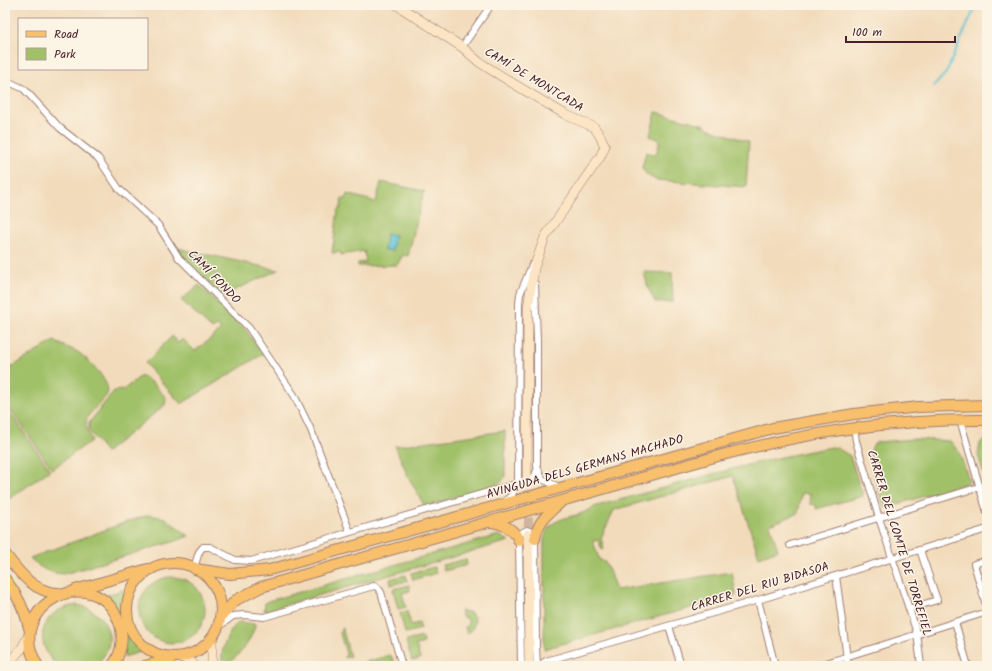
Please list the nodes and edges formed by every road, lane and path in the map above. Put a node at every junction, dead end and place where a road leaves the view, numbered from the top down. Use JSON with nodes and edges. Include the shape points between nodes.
{"nodes":[{"id":1,"x":397,"y":5,"type":"edge"},
{"id":2,"x":491,"y":5,"type":"edge"},
{"id":3,"x":462,"y":47,"type":"junction"},
{"id":4,"x":5,"y":80,"type":"edge"},
{"id":5,"x":537,"y":257,"type":"junction"},
{"id":6,"x":534,"y":268,"type":"junction"},
{"id":7,"x":987,"y":405,"type":"edge"},
{"id":8,"x":960,"y":420,"type":"junction"},
{"id":9,"x":987,"y":420,"type":"edge"},
{"id":10,"x":854,"y":427,"type":"junction"},
{"id":11,"x":537,"y":466,"type":"junction"},
{"id":12,"x":519,"y":473,"type":"junction"},
{"id":13,"x":527,"y":479,"type":"junction"},
{"id":14,"x":517,"y":484,"type":"junction"},
{"id":15,"x":505,"y":487,"type":"junction"},
{"id":16,"x":563,"y":487,"type":"junction"},
{"id":17,"x":979,"y":488,"type":"junction"},
{"id":18,"x":513,"y":493,"type":"junction"},
{"id":19,"x":562,"y":501,"type":"junction"},
{"id":20,"x":500,"y":505,"type":"junction"},
{"id":21,"x":987,"y":512,"type":"edge"},
{"id":22,"x":879,"y":518,"type":"junction"},
{"id":23,"x":488,"y":522,"type":"junction"},
{"id":24,"x":987,"y":529,"type":"edge"},
{"id":25,"x":350,"y":532,"type":"junction"},
{"id":26,"x":531,"y":537,"type":"junction"},
{"id":27,"x":519,"y":541,"type":"junction"},
{"id":28,"x":790,"y":545,"type":"dead end"},
{"id":29,"x":920,"y":550,"type":"junction"},
{"id":30,"x":5,"y":554,"type":"edge"},
{"id":31,"x":892,"y":558,"type":"junction"},
{"id":32,"x":987,"y":560,"type":"edge"},
{"id":33,"x":164,"y":565,"type":"junction"},
{"id":34,"x":195,"y":569,"type":"junction"},
{"id":35,"x":836,"y":576,"type":"junction"},
{"id":36,"x":6,"y":581,"type":"edge"},
{"id":37,"x":63,"y":593,"type":"junction"},
{"id":38,"x":758,"y":600,"type":"junction"},
{"id":39,"x":987,"y":608,"type":"edge"},
{"id":40,"x":909,"y":609,"type":"junction"},
{"id":41,"x":987,"y":612,"type":"edge"},
{"id":42,"x":219,"y":622,"type":"junction"},
{"id":43,"x":955,"y":622,"type":"junction"},
{"id":44,"x":669,"y":626,"type":"junction"},
{"id":45,"x":29,"y":632,"type":"junction"},
{"id":46,"x":917,"y":633,"type":"junction"},
{"id":47,"x":212,"y":638,"type":"junction"},
{"id":48,"x":178,"y":657,"type":"junction"},
{"id":49,"x":847,"y":657,"type":"junction"},
{"id":50,"x":6,"y":666,"type":"edge"},
{"id":51,"x":38,"y":666,"type":"edge"},
{"id":52,"x":112,"y":666,"type":"edge"},
{"id":53,"x":145,"y":666,"type":"edge"},
{"id":54,"x":195,"y":666,"type":"edge"},
{"id":55,"x":212,"y":666,"type":"edge"},
{"id":56,"x":402,"y":666,"type":"edge"},
{"id":57,"x":521,"y":666,"type":"edge"},
{"id":58,"x":528,"y":666,"type":"edge"},
{"id":59,"x":538,"y":666,"type":"edge"},
{"id":60,"x":681,"y":666,"type":"edge"},
{"id":61,"x":775,"y":666,"type":"edge"},
{"id":62,"x":817,"y":666,"type":"edge"},
{"id":63,"x":848,"y":666,"type":"edge"},
{"id":64,"x":921,"y":666,"type":"edge"},
{"id":65,"x":968,"y":666,"type":"edge"}],
"edges":[{"from":1,"to":3,"type":"street","name":"CAMÍ DE MONTCADA"},
{"from":2,"to":3,"type":"street"},
{"from":3,"to":5,"type":"street","name":"CAMÍ DE MONTCADA","via":[[479,62],[514,84],[566,115],[594,127],[605,146],[546,237]]},
{"from":4,"to":25,"type":"street","name":"CAMÍ FONDO","via":[[24,88],[60,128],[98,158],[119,189],[158,225],[179,258],[249,328],[294,395],[311,430]]},
{"from":5,"to":6,"type":"street","name":"CAMÍ DE MONTCADA"},
{"from":5,"to":12,"type":"street","name":"CAMÍ DE MONTCADA","via":[[525,281],[519,304]]},
{"from":6,"to":11,"type":"street","name":"CAMÍ DE MONTCADA"},
{"from":6,"to":13,"type":"street","name":"CAMÍ DE MONTCADA","via":[[528,308]]},
{"from":7,"to":16,"type":"main road","name":"AVINGUDA DELS GERMANS MACHADO","via":[[854,414],[773,428]]},
{"from":8,"to":9,"type":"main road"},
{"from":8,"to":10,"type":"main road"},
{"from":8,"to":17,"type":"street"},
{"from":10,"to":19,"type":"main road","via":[[776,441]]},
{"from":10,"to":22,"type":"street","name":"CARRER DEL COMTE DE TORREFIEL"},
{"from":11,"to":13,"type":"street","via":[[536,476]]},
{"from":11,"to":16,"type":"street","via":[[542,478],[550,484]]},
{"from":12,"to":13,"type":"street","via":[[522,481]]},
{"from":12,"to":14,"type":"street","name":"CAMÍ DE MONTCADA"},
{"from":13,"to":14,"type":"street"},
{"from":14,"to":15,"type":"street"},
{"from":14,"to":18,"type":"street","name":"CAMÍ DE MONTCADA"},
{"from":15,"to":18,"type":"street","via":[[512,488]]},
{"from":15,"to":25,"type":"street"},
{"from":16,"to":20,"type":"main road","name":"AVINGUDA DELS GERMANS MACHADO"},
{"from":17,"to":21,"type":"street"},
{"from":17,"to":22,"type":"street"},
{"from":18,"to":20,"type":"street","name":"CAMÍ DE MONTCADA"},
{"from":19,"to":23,"type":"main road"},
{"from":19,"to":26,"type":"main road","via":[[544,518]]},
{"from":20,"to":34,"type":"main road","name":"AVINGUDA DELS GERMANS MACHADO","via":[[262,572],[230,574]]},
{"from":22,"to":28,"type":"street"},
{"from":22,"to":31,"type":"street","name":"CARRER DEL COMTE DE TORREFIEL"},
{"from":23,"to":27,"type":"main road","via":[[510,528],[518,536]]},
{"from":23,"to":42,"type":"main road","via":[[254,590],[230,605]]},
{"from":24,"to":29,"type":"street","name":"CARRER DEL RIU BIDASOA"},
{"from":25,"to":34,"type":"street","via":[[251,561],[235,560],[210,547],[203,547],[199,552]]},
{"from":26,"to":27,"type":"street","via":[[533,532],[527,530],[521,533]]},
{"from":26,"to":58,"type":"street"},
{"from":26,"to":59,"type":"street"},
{"from":27,"to":57,"type":"street"},
{"from":29,"to":31,"type":"street","name":"CARRER DEL RIU BIDASOA"},
{"from":29,"to":40,"type":"street","via":[[937,600]]},
{"from":30,"to":37,"type":"main road","via":[[27,580],[44,591]]},
{"from":31,"to":35,"type":"street","name":"CARRER DEL RIU BIDASOA"},
{"from":31,"to":40,"type":"street","name":"CARRER DEL COMTE DE TORREFIEL"},
{"from":32,"to":39,"type":"street","via":[[974,564]]},
{"from":33,"to":34,"type":"main road","via":[[179,564]]},
{"from":33,"to":37,"type":"main road"},
{"from":33,"to":48,"type":"main road","via":[[144,574],[133,587],[128,601],[127,617],[136,639],[148,649],[162,656]]},
{"from":34,"to":42,"type":"main road","via":[[206,577],[216,591],[220,604]]},
{"from":35,"to":38,"type":"street","name":"CARRER DEL RIU BIDASOA"},
{"from":35,"to":49,"type":"street"},
{"from":36,"to":45,"type":"main road","via":[[15,592],[26,616]]},
{"from":37,"to":45,"type":"main road","via":[[52,597],[41,607],[32,619]]},
{"from":37,"to":52,"type":"main road","via":[[79,592],[92,595],[113,612],[122,637],[118,655]]},
{"from":38,"to":44,"type":"street","name":"CARRER DEL RIU BIDASOA"},
{"from":38,"to":61,"type":"street"},
{"from":40,"to":46,"type":"street","name":"CARRER DEL COMTE DE TORREFIEL"},
{"from":41,"to":43,"type":"street"},
{"from":42,"to":47,"type":"main road"},
{"from":42,"to":56,"type":"street","via":[[233,616],[264,617],[371,586],[377,587],[381,592]]},
{"from":43,"to":46,"type":"street"},
{"from":43,"to":65,"type":"street"},
{"from":44,"to":59,"type":"street","name":"CARRER DEL RIU BIDASOA","via":[[546,661]]},
{"from":44,"to":60,"type":"street"},
{"from":45,"to":50,"type":"street","via":[[22,648]]},
{"from":45,"to":51,"type":"main road","via":[[31,654]]},
{"from":46,"to":49,"type":"street"},
{"from":46,"to":64,"type":"street","name":"CARRER DEL COMTE DE TORREFIEL"},
{"from":47,"to":48,"type":"main road","via":[[200,649]]},
{"from":47,"to":55,"type":"street"},
{"from":48,"to":53,"type":"main road"},
{"from":48,"to":54,"type":"street","via":[[188,659]]},
{"from":49,"to":62,"type":"street"},
{"from":49,"to":63,"type":"street"}]}
